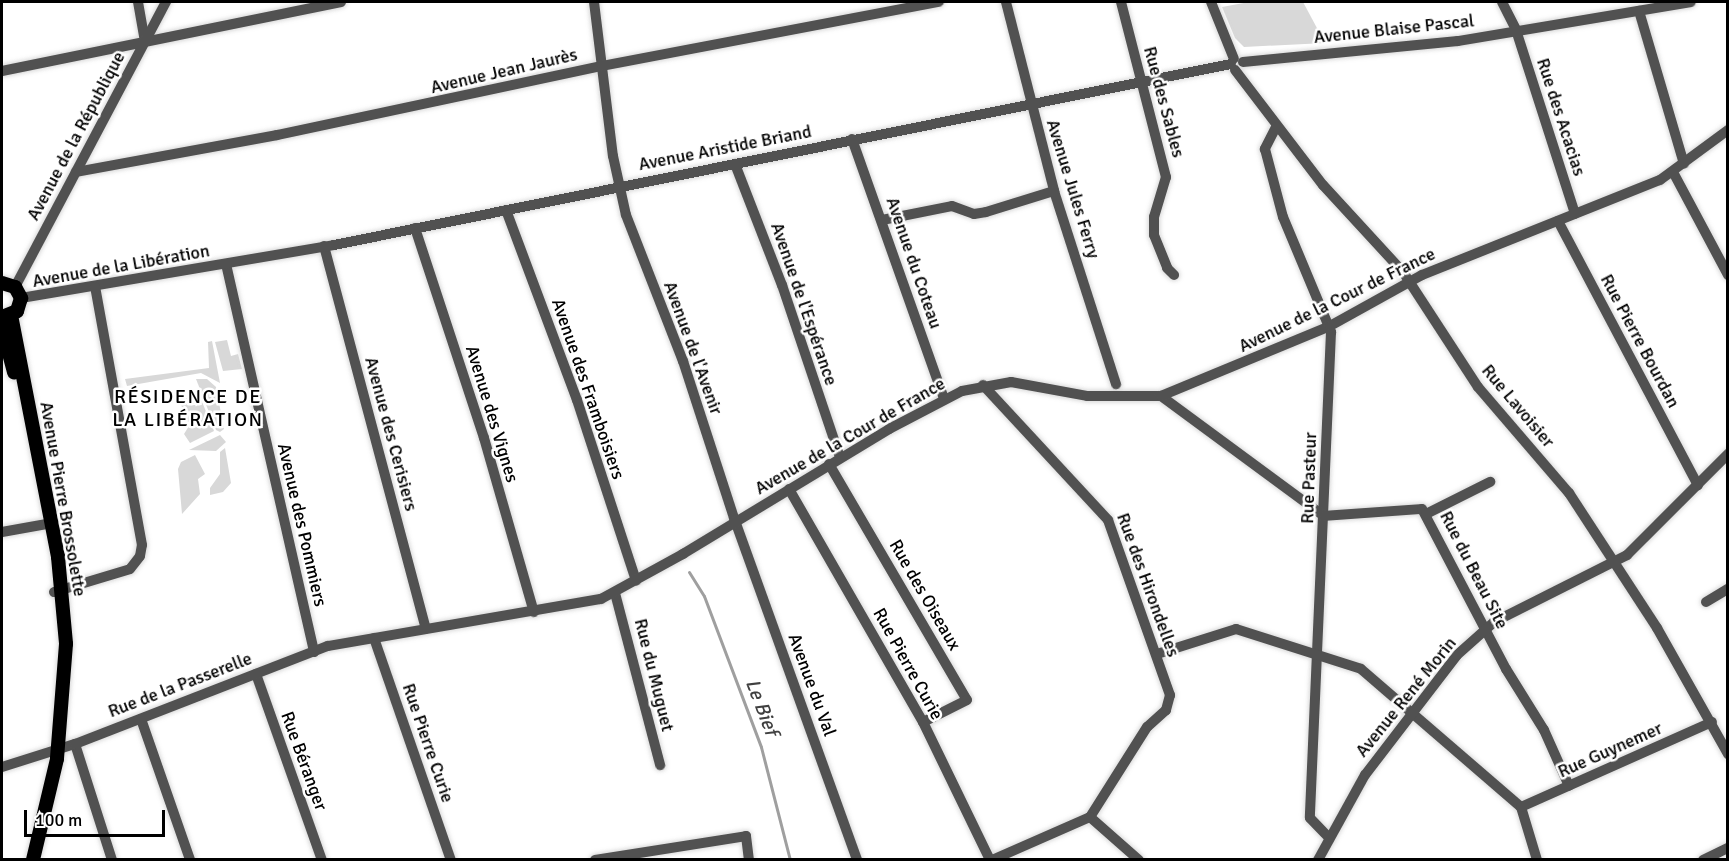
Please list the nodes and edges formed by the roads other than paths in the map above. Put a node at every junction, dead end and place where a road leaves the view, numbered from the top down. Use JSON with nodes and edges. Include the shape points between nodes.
{"nodes":[{"id":1,"x":138,"y":2,"type":"edge"},
{"id":2,"x":166,"y":2,"type":"edge"},
{"id":3,"x":341,"y":2,"type":"edge"},
{"id":4,"x":594,"y":2,"type":"edge"},
{"id":5,"x":939,"y":2,"type":"edge"},
{"id":6,"x":1006,"y":2,"type":"edge"},
{"id":7,"x":1121,"y":2,"type":"edge"},
{"id":8,"x":1210,"y":2,"type":"edge"},
{"id":9,"x":1502,"y":2,"type":"edge"},
{"id":10,"x":1691,"y":2,"type":"edge"},
{"id":11,"x":1639,"y":11,"type":"junction"},
{"id":12,"x":1516,"y":30,"type":"junction"},
{"id":13,"x":145,"y":41,"type":"junction"},
{"id":14,"x":1236,"y":63,"type":"junction"},
{"id":15,"x":602,"y":66,"type":"junction"},
{"id":16,"x":2,"y":71,"type":"edge"},
{"id":17,"x":1141,"y":81,"type":"junction"},
{"id":18,"x":1031,"y":104,"type":"junction"},
{"id":19,"x":1276,"y":127,"type":"junction"},
{"id":20,"x":1724,"y":137,"type":"edge"},
{"id":21,"x":852,"y":139,"type":"junction"},
{"id":22,"x":735,"y":164,"type":"junction"},
{"id":23,"x":1684,"y":164,"type":"junction"},
{"id":24,"x":76,"y":172,"type":"junction"},
{"id":25,"x":1673,"y":172,"type":"junction"},
{"id":26,"x":618,"y":186,"type":"junction"},
{"id":27,"x":1054,"y":191,"type":"junction"},
{"id":28,"x":506,"y":210,"type":"junction"},
{"id":29,"x":1575,"y":214,"type":"junction"},
{"id":30,"x":882,"y":220,"type":"junction"},
{"id":31,"x":1558,"y":221,"type":"junction"},
{"id":32,"x":415,"y":228,"type":"junction"},
{"id":33,"x":324,"y":246,"type":"junction"},
{"id":34,"x":226,"y":264,"type":"junction"},
{"id":35,"x":1728,"y":274,"type":"edge"},
{"id":36,"x":1174,"y":275,"type":"dead end"},
{"id":37,"x":1410,"y":282,"type":"junction"},
{"id":38,"x":10,"y":285,"type":"edge"},
{"id":39,"x":95,"y":287,"type":"junction"},
{"id":40,"x":6,"y":316,"type":"edge"},
{"id":41,"x":1330,"y":326,"type":"junction"},
{"id":42,"x":2,"y":327,"type":"edge"},
{"id":43,"x":11,"y":361,"type":"junction"},
{"id":44,"x":22,"y":371,"type":"junction"},
{"id":45,"x":1116,"y":384,"type":"dead end"},
{"id":46,"x":983,"y":385,"type":"junction"},
{"id":47,"x":1161,"y":396,"type":"junction"},
{"id":48,"x":944,"y":399,"type":"junction"},
{"id":49,"x":1728,"y":454,"type":"edge"},
{"id":50,"x":840,"y":457,"type":"junction"},
{"id":51,"x":829,"y":464,"type":"junction"},
{"id":52,"x":1696,"y":481,"type":"junction"},
{"id":53,"x":1490,"y":482,"type":"dead end"},
{"id":54,"x":789,"y":489,"type":"junction"},
{"id":55,"x":1426,"y":514,"type":"junction"},
{"id":56,"x":1324,"y":516,"type":"junction"},
{"id":57,"x":736,"y":522,"type":"junction"},
{"id":58,"x":48,"y":523,"type":"junction"},
{"id":59,"x":2,"y":532,"type":"edge"},
{"id":60,"x":1614,"y":562,"type":"junction"},
{"id":61,"x":636,"y":581,"type":"junction"},
{"id":62,"x":1728,"y":589,"type":"edge"},
{"id":63,"x":58,"y":592,"type":"junction"},
{"id":64,"x":615,"y":593,"type":"junction"},
{"id":65,"x":1706,"y":602,"type":"dead end"},
{"id":66,"x":534,"y":612,"type":"junction"},
{"id":67,"x":426,"y":629,"type":"junction"},
{"id":68,"x":1485,"y":629,"type":"junction"},
{"id":69,"x":374,"y":638,"type":"junction"},
{"id":70,"x":314,"y":652,"type":"junction"},
{"id":71,"x":1157,"y":654,"type":"junction"},
{"id":72,"x":1319,"y":657,"type":"junction"},
{"id":73,"x":256,"y":674,"type":"junction"},
{"id":74,"x":1412,"y":710,"type":"junction"},
{"id":75,"x":141,"y":719,"type":"junction"},
{"id":76,"x":923,"y":722,"type":"junction"},
{"id":77,"x":1712,"y":722,"type":"junction"},
{"id":78,"x":75,"y":744,"type":"junction"},
{"id":79,"x":58,"y":747,"type":"junction"},
{"id":80,"x":1728,"y":753,"type":"edge"},
{"id":81,"x":660,"y":765,"type":"dead end"},
{"id":82,"x":2,"y":767,"type":"edge"},
{"id":83,"x":1569,"y":786,"type":"junction"},
{"id":84,"x":1521,"y":807,"type":"junction"},
{"id":85,"x":1090,"y":817,"type":"junction"},
{"id":86,"x":1329,"y":838,"type":"junction"},
{"id":87,"x":1728,"y":848,"type":"edge"},
{"id":88,"x":110,"y":858,"type":"edge"},
{"id":89,"x":33,"y":860,"type":"edge"},
{"id":90,"x":190,"y":860,"type":"edge"},
{"id":91,"x":322,"y":860,"type":"edge"},
{"id":92,"x":451,"y":860,"type":"edge"},
{"id":93,"x":595,"y":860,"type":"edge"},
{"id":94,"x":749,"y":860,"type":"edge"},
{"id":95,"x":857,"y":860,"type":"edge"},
{"id":96,"x":991,"y":860,"type":"edge"},
{"id":97,"x":1139,"y":860,"type":"edge"},
{"id":98,"x":1318,"y":860,"type":"edge"},
{"id":99,"x":1537,"y":860,"type":"edge"},
{"id":100,"x":1702,"y":860,"type":"edge"}],
"edges":[{"from":1,"to":13,"type":"street"},
{"from":2,"to":13,"type":"street","name":"Avenue de la République"},
{"from":3,"to":13,"type":"street"},
{"from":4,"to":15,"type":"street","name":"Avenue de l'Avenir"},
{"from":5,"to":15,"type":"street","name":"Avenue Jean Jaurès"},
{"from":6,"to":18,"type":"street","name":"Avenue Jules Ferry"},
{"from":7,"to":17,"type":"street","name":"Rue des Sables"},
{"from":8,"to":14,"type":"street","name":"Rue Lavoisier"},
{"from":9,"to":12,"type":"street","name":"Rue des Acacias"},
{"from":10,"to":11,"type":"street","name":"Avenue Blaise Pascal"},
{"from":11,"to":12,"type":"street","name":"Avenue Blaise Pascal"},
{"from":11,"to":23,"type":"street"},
{"from":12,"to":14,"type":"street","name":"Avenue Blaise Pascal","via":[[1386,50]]},
{"from":12,"to":29,"type":"street","name":"Rue des Acacias"},
{"from":13,"to":16,"type":"street"},
{"from":13,"to":24,"type":"street","name":"Avenue de la République"},
{"from":14,"to":17,"type":"street","name":"Avenue Aristide Briand"},
{"from":14,"to":19,"type":"street","name":"Rue Lavoisier"},
{"from":15,"to":24,"type":"street","name":"Avenue Jean Jaurès","via":[[462,98]]},
{"from":15,"to":26,"type":"street","name":"Avenue de l'Avenir"},
{"from":17,"to":18,"type":"street","name":"Avenue Aristide Briand"},
{"from":17,"to":36,"type":"street","name":"Rue des Sables","via":[[1166,177],[1154,217],[1154,235],[1167,268]]},
{"from":18,"to":21,"type":"street","name":"Avenue Aristide Briand"},
{"from":18,"to":27,"type":"street","name":"Avenue Jules Ferry"},
{"from":19,"to":37,"type":"street","name":"Rue Lavoisier"},
{"from":19,"to":41,"type":"street","name":"Rue Pasteur","via":[[1265,149],[1283,217]]},
{"from":20,"to":23,"type":"street","name":"Avenue de la Cour de France"},
{"from":21,"to":22,"type":"street","name":"Avenue Aristide Briand"},
{"from":21,"to":30,"type":"street","name":"Avenue du Coteau"},
{"from":22,"to":26,"type":"street","name":"Avenue Aristide Briand"},
{"from":22,"to":50,"type":"street","name":"Avenue de l'Espérance","via":[[782,285]]},
{"from":23,"to":25,"type":"street","name":"Avenue de la Cour de France"},
{"from":24,"to":38,"type":"street","name":"Avenue de la République"},
{"from":25,"to":29,"type":"street","name":"Avenue de la Cour de France"},
{"from":25,"to":35,"type":"street"},
{"from":26,"to":28,"type":"street","name":"Avenue Aristide Briand"},
{"from":26,"to":57,"type":"street","name":"Avenue de l'Avenir","via":[[683,361]]},
{"from":27,"to":30,"type":"street","via":[[986,212],[974,214],[952,206]]},
{"from":27,"to":45,"type":"street","name":"Avenue Jules Ferry"},
{"from":28,"to":32,"type":"street","name":"Avenue Aristide Briand"},
{"from":28,"to":61,"type":"street","name":"Avenue des Framboisiers","via":[[577,400]]},
{"from":29,"to":31,"type":"street","name":"Avenue de la Cour de France"},
{"from":30,"to":48,"type":"street","name":"Avenue du Coteau"},
{"from":31,"to":37,"type":"street","name":"Avenue de la Cour de France"},
{"from":31,"to":52,"type":"street","name":"Rue Pierre Bourdan"},
{"from":32,"to":33,"type":"street","name":"Avenue Aristide Briand"},
{"from":32,"to":66,"type":"street","name":"Avenue des Vignes","via":[[484,438]]},
{"from":33,"to":34,"type":"street","name":"Avenue Aristide Briand"},
{"from":33,"to":67,"type":"street","name":"Avenue des Cerisiers"},
{"from":34,"to":39,"type":"street","name":"Avenue de la Libération"},
{"from":34,"to":70,"type":"street","name":"Avenue des Pommiers"},
{"from":37,"to":41,"type":"street","name":"Avenue de la Cour de France"},
{"from":37,"to":60,"type":"street","name":"Rue Lavoisier","via":[[1478,387],[1562,484]]},
{"from":38,"to":39,"type":"street","name":"Avenue de la Libération"},
{"from":38,"to":40,"type":"main road","via":[[20,307]]},
{"from":39,"to":63,"type":"street","via":[[142,545],[138,561],[130,569]]},
{"from":40,"to":44,"type":"main road","name":"Avenue Pierre Brossolette"},
{"from":41,"to":47,"type":"street","name":"Avenue de la Cour de France"},
{"from":41,"to":56,"type":"street","name":"Rue Pasteur"},
{"from":42,"to":43,"type":"main road","name":"Avenue Pierre Brossolette"},
{"from":43,"to":44,"type":"main road"},
{"from":43,"to":58,"type":"main road","name":"Avenue Pierre Brossolette"},
{"from":44,"to":58,"type":"main road","name":"Avenue Pierre Brossolette"},
{"from":46,"to":47,"type":"street","name":"Avenue de la Cour de France","via":[[1020,382],[1121,399]]},
{"from":46,"to":48,"type":"street","name":"Avenue de la Cour de France"},
{"from":46,"to":71,"type":"street","name":"Rue des Hirondelles","via":[[1102,511]]},
{"from":47,"to":56,"type":"street"},
{"from":48,"to":50,"type":"street","name":"Avenue de la Cour de France"},
{"from":49,"to":52,"type":"street","name":"Avenue René Morin"},
{"from":50,"to":51,"type":"street","name":"Avenue de la Cour de France"},
{"from":51,"to":54,"type":"street","name":"Avenue de la Cour de France"},
{"from":51,"to":76,"type":"street","name":"Rue des Oiseaux","via":[[967,700]]},
{"from":52,"to":60,"type":"street","name":"Avenue René Morin","via":[[1638,546]]},
{"from":53,"to":55,"type":"street"},
{"from":54,"to":57,"type":"street","name":"Avenue de la Cour de France"},
{"from":54,"to":76,"type":"street","name":"Rue Pierre Curie"},
{"from":55,"to":56,"type":"street","name":"Rue du Beau Site","via":[[1416,507]]},
{"from":55,"to":68,"type":"street","name":"Rue du Beau Site"},
{"from":56,"to":72,"type":"street","name":"Rue Pasteur"},
{"from":57,"to":61,"type":"street","name":"Avenue de la Cour de France"},
{"from":57,"to":95,"type":"street","name":"Avenue du Val"},
{"from":58,"to":59,"type":"street"},
{"from":58,"to":63,"type":"main road","name":"Avenue Pierre Brossolette"},
{"from":60,"to":68,"type":"street","name":"Avenue René Morin"},
{"from":60,"to":77,"type":"street","name":"Rue Lavoisier","via":[[1658,628]]},
{"from":61,"to":64,"type":"street","name":"Avenue de la Cour de France"},
{"from":62,"to":65,"type":"street"},
{"from":63,"to":79,"type":"main road","name":"Avenue Pierre Brossolette","via":[[58,682],[62,690]]},
{"from":64,"to":66,"type":"street","name":"Avenue de la Cour de France"},
{"from":64,"to":81,"type":"street","name":"Rue du Muguet"},
{"from":66,"to":67,"type":"street","name":"Avenue de la Cour de France"},
{"from":67,"to":69,"type":"street","name":"Avenue de la Cour de France"},
{"from":68,"to":74,"type":"street","name":"Avenue René Morin","via":[[1457,655]]},
{"from":68,"to":83,"type":"street","name":"Rue du Beau Site","via":[[1544,730]]},
{"from":69,"to":70,"type":"street","name":"Avenue de la Cour de France"},
{"from":69,"to":92,"type":"street","name":"Rue Pierre Curie"},
{"from":70,"to":73,"type":"street","name":"Rue de la Passerelle"},
{"from":71,"to":72,"type":"street","via":[[1236,629]]},
{"from":71,"to":85,"type":"street","name":"Rue des Hirondelles","via":[[1170,695],[1168,705],[1147,727]]},
{"from":72,"to":74,"type":"street","via":[[1361,669]]},
{"from":72,"to":86,"type":"street","name":"Rue Pasteur","via":[[1310,818]]},
{"from":73,"to":75,"type":"street","name":"Rue de la Passerelle"},
{"from":73,"to":91,"type":"street","name":"Rue Béranger"},
{"from":74,"to":84,"type":"street"},
{"from":74,"to":86,"type":"street","name":"Avenue René Morin","via":[[1365,775]]},
{"from":75,"to":78,"type":"street","name":"Rue de la Passerelle"},
{"from":75,"to":90,"type":"street"},
{"from":76,"to":96,"type":"street","name":"Rue Pierre Curie"},
{"from":77,"to":80,"type":"street","name":"Rue Lavoisier"},
{"from":77,"to":83,"type":"street","name":"Rue Guynemer"},
{"from":78,"to":79,"type":"street","name":"Rue de la Passerelle"},
{"from":78,"to":88,"type":"street"},
{"from":79,"to":82,"type":"street","name":"Rue de la Passerelle"},
{"from":79,"to":89,"type":"main road","name":"Avenue Pierre Brossolette"},
{"from":83,"to":84,"type":"street","name":"Rue Guynemer"},
{"from":84,"to":99,"type":"street"},
{"from":85,"to":96,"type":"street"},
{"from":85,"to":97,"type":"street"},
{"from":86,"to":98,"type":"street","name":"Avenue René Morin"},
{"from":87,"to":100,"type":"street"},
{"from":93,"to":94,"type":"street","via":[[746,836]]}]}
